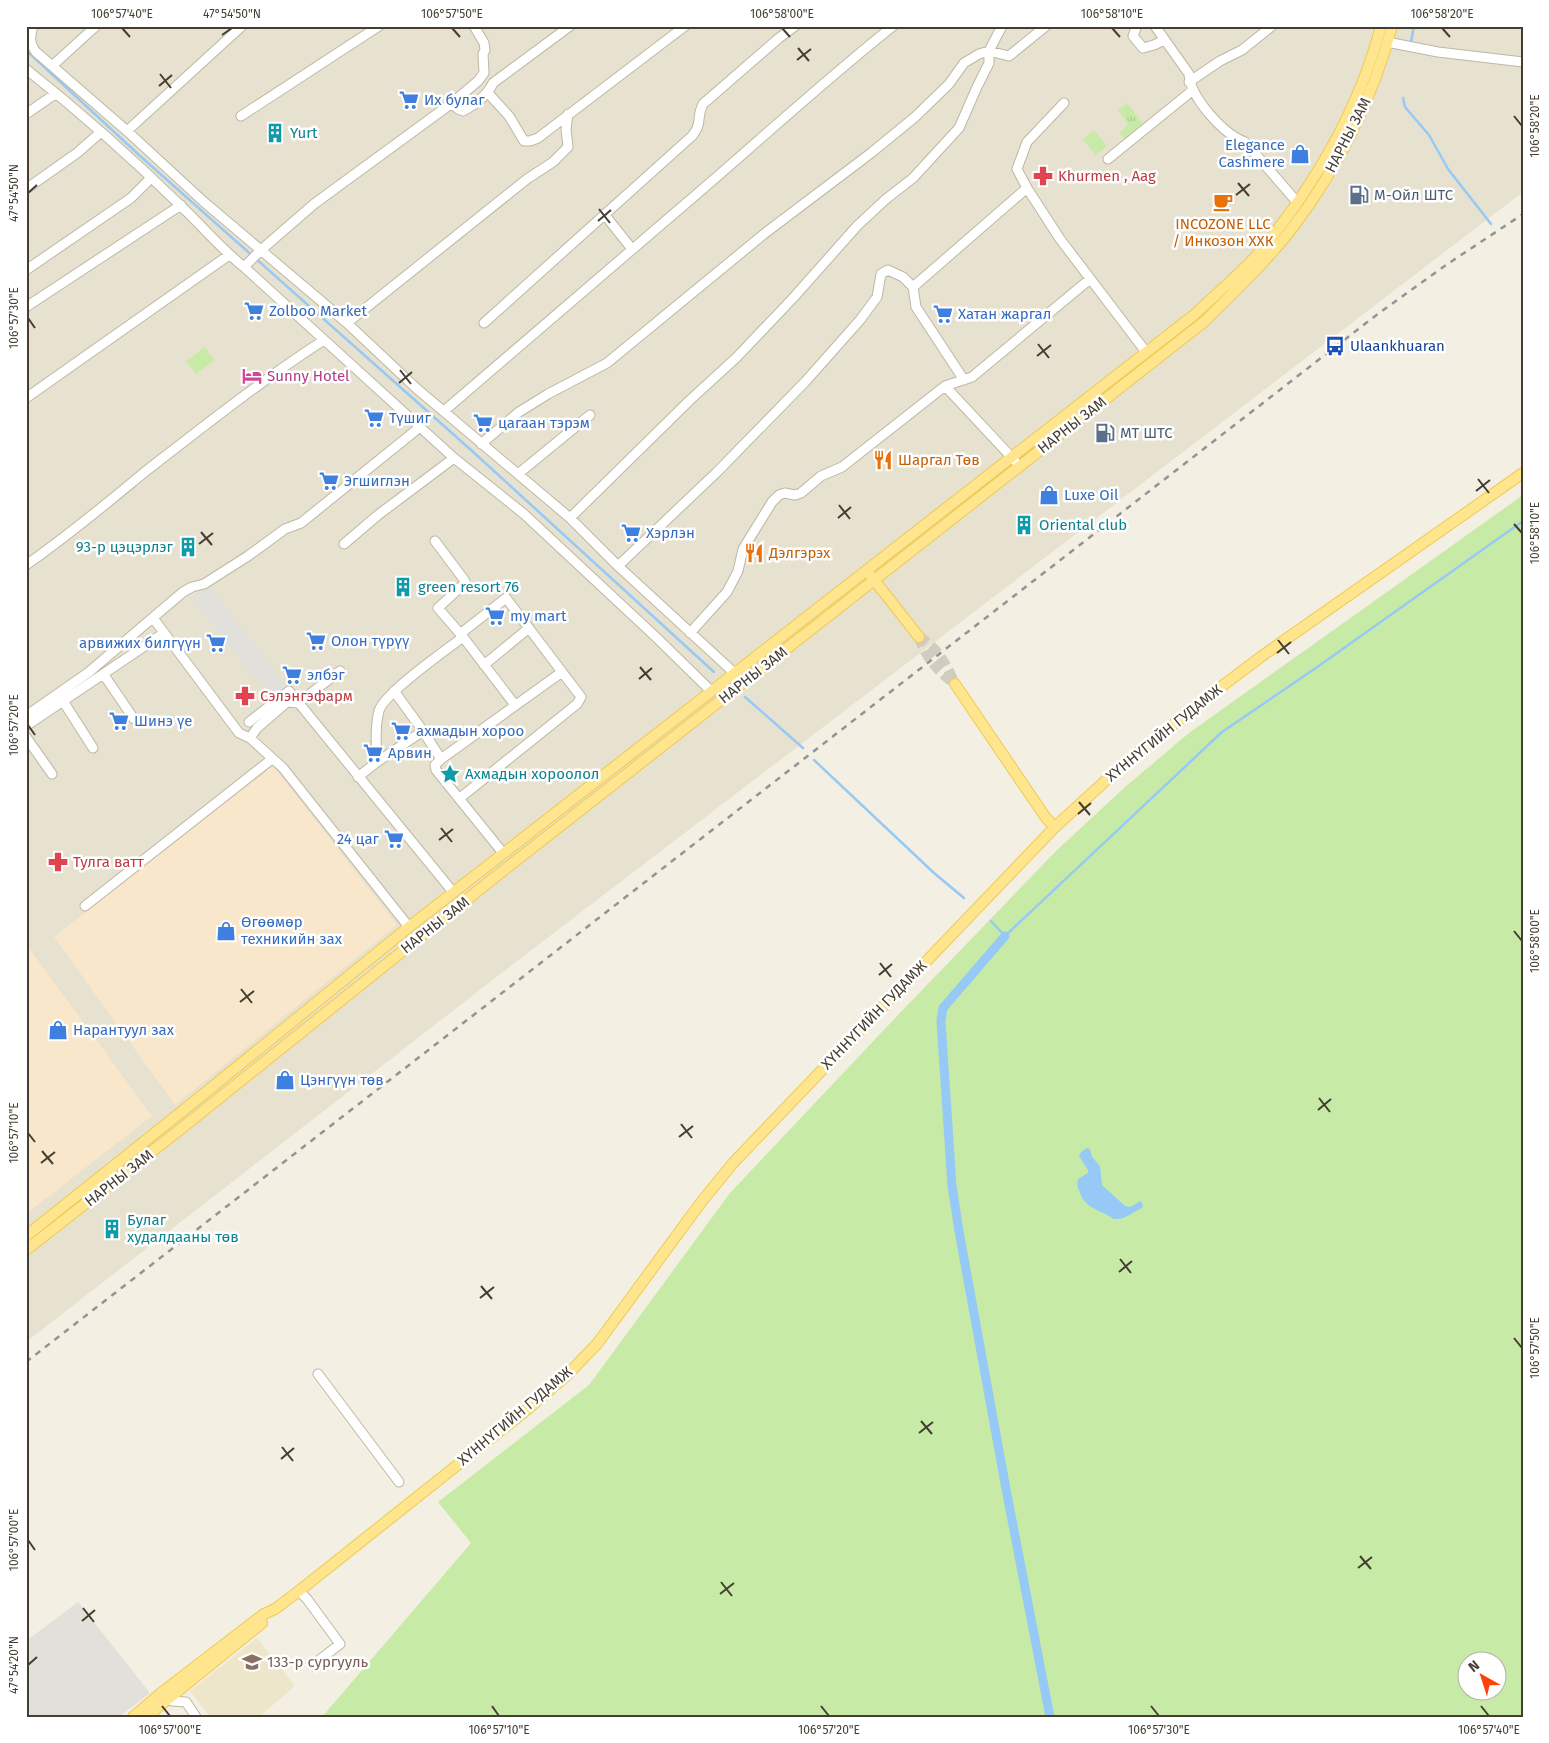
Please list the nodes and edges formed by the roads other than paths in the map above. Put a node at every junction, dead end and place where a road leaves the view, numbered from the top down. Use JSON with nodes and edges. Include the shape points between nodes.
{"nodes":[{"id":1,"x":32,"y":26,"type":"edge"},
{"id":2,"x":96,"y":26,"type":"edge"},
{"id":3,"x":242,"y":26,"type":"edge"},
{"id":4,"x":379,"y":26,"type":"edge"},
{"id":5,"x":486,"y":26,"type":"edge"},
{"id":6,"x":570,"y":26,"type":"edge"},
{"id":7,"x":685,"y":26,"type":"edge"},
{"id":8,"x":795,"y":26,"type":"edge"},
{"id":9,"x":893,"y":26,"type":"edge"},
{"id":10,"x":1002,"y":26,"type":"edge"},
{"id":11,"x":1046,"y":26,"type":"edge"},
{"id":12,"x":1135,"y":26,"type":"edge"},
{"id":13,"x":1154,"y":26,"type":"edge"},
{"id":14,"x":1272,"y":26,"type":"edge"},
{"id":15,"x":1381,"y":26,"type":"edge"},
{"id":16,"x":1392,"y":26,"type":"edge"},
{"id":17,"x":476,"y":29,"type":"edge"},
{"id":18,"x":1164,"y":40,"type":"junction"},
{"id":19,"x":1387,"y":42,"type":"junction"},
{"id":20,"x":988,"y":51,"type":"junction"},
{"id":21,"x":1523,"y":62,"type":"edge"},
{"id":22,"x":52,"y":66,"type":"junction"},
{"id":23,"x":26,"y":70,"type":"edge"},
{"id":24,"x":484,"y":73,"type":"junction"},
{"id":25,"x":493,"y":83,"type":"junction"},
{"id":26,"x":1191,"y":86,"type":"junction"},
{"id":27,"x":488,"y":93,"type":"junction"},
{"id":28,"x":55,"y":94,"type":"junction"},
{"id":29,"x":452,"y":103,"type":"junction"},
{"id":30,"x":1064,"y":103,"type":"dead end"},
{"id":31,"x":26,"y":114,"type":"edge"},
{"id":32,"x":568,"y":114,"type":"junction"},
{"id":33,"x":241,"y":116,"type":"dead end"},
{"id":34,"x":127,"y":131,"type":"junction"},
{"id":35,"x":100,"y":132,"type":"junction"},
{"id":36,"x":1108,"y":159,"type":"dead end"},
{"id":37,"x":151,"y":178,"type":"junction"},
{"id":38,"x":1026,"y":188,"type":"junction"},
{"id":39,"x":26,"y":189,"type":"edge"},
{"id":40,"x":1297,"y":202,"type":"junction"},
{"id":41,"x":181,"y":205,"type":"junction"},
{"id":42,"x":604,"y":214,"type":"junction"},
{"id":43,"x":632,"y":249,"type":"junction"},
{"id":44,"x":260,"y":251,"type":"junction"},
{"id":45,"x":229,"y":255,"type":"junction"},
{"id":46,"x":247,"y":264,"type":"junction"},
{"id":47,"x":26,"y":270,"type":"edge"},
{"id":48,"x":1090,"y":279,"type":"junction"},
{"id":49,"x":912,"y":287,"type":"junction"},
{"id":50,"x":26,"y":307,"type":"edge"},
{"id":51,"x":484,"y":322,"type":"dead end"},
{"id":52,"x":346,"y":324,"type":"junction"},
{"id":53,"x":324,"y":340,"type":"junction"},
{"id":54,"x":1146,"y":352,"type":"junction"},
{"id":55,"x":964,"y":380,"type":"junction"},
{"id":56,"x":945,"y":386,"type":"junction"},
{"id":57,"x":26,"y":398,"type":"edge"},
{"id":58,"x":444,"y":411,"type":"junction"},
{"id":59,"x":590,"y":415,"type":"dead end"},
{"id":60,"x":420,"y":427,"type":"junction"},
{"id":61,"x":481,"y":444,"type":"junction"},
{"id":62,"x":1012,"y":456,"type":"junction"},
{"id":63,"x":454,"y":458,"type":"junction"},
{"id":64,"x":1020,"y":467,"type":"junction"},
{"id":65,"x":1523,"y":473,"type":"edge"},
{"id":66,"x":518,"y":474,"type":"junction"},
{"id":67,"x":570,"y":518,"type":"junction"},
{"id":68,"x":436,"y":541,"type":"dead end"},
{"id":69,"x":344,"y":544,"type":"dead end"},
{"id":70,"x":26,"y":565,"type":"edge"},
{"id":71,"x":618,"y":566,"type":"junction"},
{"id":72,"x":866,"y":570,"type":"junction"},
{"id":73,"x":874,"y":580,"type":"junction"},
{"id":74,"x":153,"y":618,"type":"junction"},
{"id":75,"x":529,"y":628,"type":"junction"},
{"id":76,"x":164,"y":633,"type":"junction"},
{"id":77,"x":690,"y":633,"type":"junction"},
{"id":78,"x":461,"y":635,"type":"junction"},
{"id":79,"x":919,"y":637,"type":"dead end"},
{"id":80,"x":484,"y":665,"type":"junction"},
{"id":81,"x":340,"y":671,"type":"dead end"},
{"id":82,"x":562,"y":672,"type":"junction"},
{"id":83,"x":733,"y":673,"type":"junction"},
{"id":84,"x":104,"y":675,"type":"junction"},
{"id":85,"x":742,"y":683,"type":"junction"},
{"id":86,"x":955,"y":684,"type":"tunnel mouth"},
{"id":87,"x":394,"y":691,"type":"junction"},
{"id":88,"x":710,"y":691,"type":"junction"},
{"id":89,"x":63,"y":701,"type":"junction"},
{"id":90,"x":298,"y":703,"type":"junction"},
{"id":91,"x":516,"y":705,"type":"junction"},
{"id":92,"x":26,"y":716,"type":"edge"},
{"id":93,"x":134,"y":718,"type":"dead end"},
{"id":94,"x":249,"y":722,"type":"dead end"},
{"id":95,"x":26,"y":726,"type":"edge"},
{"id":96,"x":422,"y":731,"type":"junction"},
{"id":97,"x":26,"y":737,"type":"edge"},
{"id":98,"x":250,"y":738,"type":"junction"},
{"id":99,"x":93,"y":748,"type":"dead end"},
{"id":100,"x":272,"y":759,"type":"junction"},
{"id":101,"x":442,"y":759,"type":"junction"},
{"id":102,"x":377,"y":762,"type":"junction"},
{"id":103,"x":52,"y":774,"type":"dead end"},
{"id":104,"x":358,"y":776,"type":"junction"},
{"id":105,"x":460,"y":798,"type":"junction"},
{"id":106,"x":1055,"y":827,"type":"junction"},
{"id":107,"x":503,"y":853,"type":"junction"},
{"id":108,"x":454,"y":892,"type":"junction"},
{"id":109,"x":85,"y":906,"type":"dead end"},
{"id":110,"x":409,"y":927,"type":"junction"},
{"id":111,"x":26,"y":1236,"type":"edge"},
{"id":112,"x":26,"y":1250,"type":"edge"},
{"id":113,"x":318,"y":1374,"type":"dead end"},
{"id":114,"x":399,"y":1482,"type":"dead end"},
{"id":115,"x":299,"y":1591,"type":"junction"},
{"id":116,"x":274,"y":1609,"type":"junction"},
{"id":117,"x":318,"y":1661,"type":"dead end"},
{"id":118,"x":168,"y":1698,"type":"junction"},
{"id":119,"x":133,"y":1717,"type":"edge"},
{"id":120,"x":146,"y":1717,"type":"edge"},
{"id":121,"x":196,"y":1717,"type":"edge"}],
"edges":[{"from":1,"to":22,"type":"street","via":[[32,48]]},
{"from":2,"to":22,"type":"street"},
{"from":3,"to":34,"type":"street"},
{"from":4,"to":33,"type":"street"},
{"from":5,"to":17,"type":"street"},
{"from":6,"to":25,"type":"street"},
{"from":7,"to":32,"type":"street"},
{"from":8,"to":42,"type":"street","via":[[703,104],[698,129]]},
{"from":9,"to":43,"type":"street"},
{"from":10,"to":20,"type":"street"},
{"from":11,"to":20,"type":"street","via":[[1009,56]]},
{"from":12,"to":18,"type":"street","via":[[1133,36],[1142,48]]},
{"from":13,"to":18,"type":"street"},
{"from":14,"to":26,"type":"street","via":[[1242,50],[1220,61]]},
{"from":15,"to":40,"type":"main road","name":"НАРНЫ ЗАМ","via":[[1346,121]]},
{"from":16,"to":19,"type":"main road","name":"НАРНЫ ЗАМ"},
{"from":17,"to":24,"type":"street","via":[[484,43]]},
{"from":18,"to":26,"type":"street","via":[[1189,74]]},
{"from":19,"to":21,"type":"street"},
{"from":19,"to":64,"type":"main road","name":"НАРНЫ ЗАМ","via":[[1370,91],[1331,169],[1292,227],[1263,262],[1205,322]]},
{"from":20,"to":61,"type":"street","via":[[964,64],[949,84],[872,153],[764,234],[607,363],[519,412]]},
{"from":20,"to":67,"type":"street","via":[[989,63],[959,128],[913,178],[857,226],[737,357]]},
{"from":22,"to":34,"type":"street"},
{"from":23,"to":28,"type":"street"},
{"from":24,"to":25,"type":"street"},
{"from":24,"to":29,"type":"street"},
{"from":25,"to":27,"type":"street"},
{"from":26,"to":36,"type":"street"},
{"from":26,"to":40,"type":"street","via":[[1218,125],[1244,142]]},
{"from":27,"to":29,"type":"street","via":[[463,111]]},
{"from":27,"to":32,"type":"street","via":[[509,116],[524,141],[538,138]]},
{"from":28,"to":31,"type":"street"},
{"from":28,"to":35,"type":"street"},
{"from":29,"to":44,"type":"street","via":[[314,204]]},
{"from":30,"to":38,"type":"street","via":[[1027,142],[1018,169]]},
{"from":32,"to":52,"type":"street","via":[[568,147],[565,152]]},
{"from":34,"to":44,"type":"street"},
{"from":35,"to":37,"type":"street"},
{"from":35,"to":39,"type":"street"},
{"from":37,"to":41,"type":"street"},
{"from":37,"to":47,"type":"street","via":[[132,198]]},
{"from":38,"to":48,"type":"street"},
{"from":38,"to":49,"type":"street"},
{"from":40,"to":54,"type":"main road","name":"НАРНЫ ЗАМ","via":[[1256,256],[1194,315]]},
{"from":41,"to":45,"type":"street"},
{"from":41,"to":50,"type":"street"},
{"from":42,"to":43,"type":"street"},
{"from":42,"to":51,"type":"street"},
{"from":43,"to":58,"type":"street"},
{"from":44,"to":46,"type":"street"},
{"from":44,"to":52,"type":"street"},
{"from":45,"to":46,"type":"street"},
{"from":45,"to":57,"type":"street"},
{"from":46,"to":53,"type":"street"},
{"from":48,"to":54,"type":"street"},
{"from":48,"to":55,"type":"street","via":[[972,377]]},
{"from":49,"to":55,"type":"street","via":[[916,307]]},
{"from":49,"to":71,"type":"street","via":[[894,271],[881,274],[877,297],[811,375],[717,472]]},
{"from":52,"to":58,"type":"street"},
{"from":53,"to":60,"type":"street"},
{"from":53,"to":70,"type":"street","via":[[280,368]]},
{"from":54,"to":62,"type":"main road","name":"НАРНЫ ЗАМ"},
{"from":55,"to":56,"type":"street"},
{"from":56,"to":62,"type":"street"},
{"from":56,"to":77,"type":"street","via":[[842,466],[821,476],[801,493],[779,495],[743,549],[738,571],[727,592]]},
{"from":58,"to":61,"type":"street"},
{"from":59,"to":66,"type":"street"},
{"from":60,"to":63,"type":"street"},
{"from":60,"to":74,"type":"street","via":[[301,523],[285,529],[204,584],[183,592]]},
{"from":61,"to":66,"type":"street"},
{"from":62,"to":64,"type":"street"},
{"from":62,"to":72,"type":"main road","name":"НАРНЫ ЗАМ"},
{"from":63,"to":69,"type":"street"},
{"from":63,"to":88,"type":"street","via":[[524,514]]},
{"from":64,"to":73,"type":"main road","name":"НАРНЫ ЗАМ"},
{"from":65,"to":106,"type":"main road","name":"ХҮННҮГИЙН ГУДАМЖ","via":[[1205,699],[1126,762]]},
{"from":66,"to":67,"type":"street"},
{"from":67,"to":71,"type":"street"},
{"from":68,"to":78,"type":"street","via":[[465,581],[438,608]]},
{"from":71,"to":77,"type":"street"},
{"from":72,"to":73,"type":"main road"},
{"from":72,"to":83,"type":"main road","name":"НАРНЫ ЗАМ"},
{"from":73,"to":79,"type":"main road"},
{"from":73,"to":85,"type":"main road","name":"НАРНЫ ЗАМ"},
{"from":74,"to":76,"type":"street"},
{"from":74,"to":92,"type":"street","via":[[89,672]]},
{"from":75,"to":78,"type":"street","via":[[506,598]]},
{"from":75,"to":80,"type":"street"},
{"from":75,"to":82,"type":"street"},
{"from":76,"to":84,"type":"street"},
{"from":76,"to":98,"type":"street","via":[[239,733]]},
{"from":77,"to":83,"type":"street"},
{"from":78,"to":80,"type":"street"},
{"from":78,"to":87,"type":"street"},
{"from":80,"to":91,"type":"street"},
{"from":81,"to":90,"type":"street"},
{"from":82,"to":91,"type":"street"},
{"from":82,"to":105,"type":"street","via":[[581,697],[578,704]]},
{"from":83,"to":85,"type":"street"},
{"from":83,"to":88,"type":"main road","name":"НАРНЫ ЗАМ"},
{"from":84,"to":89,"type":"street"},
{"from":84,"to":93,"type":"street"},
{"from":85,"to":112,"type":"main road","name":"НАРНЫ ЗАМ"},
{"from":86,"to":106,"type":"main road"},
{"from":87,"to":96,"type":"street"},
{"from":87,"to":102,"type":"street","via":[[378,711]]},
{"from":88,"to":107,"type":"main road","name":"НАРНЫ ЗАМ"},
{"from":89,"to":95,"type":"street"},
{"from":89,"to":99,"type":"street"},
{"from":90,"to":94,"type":"street","via":[[289,691]]},
{"from":90,"to":98,"type":"street","via":[[288,702]]},
{"from":90,"to":104,"type":"street"},
{"from":91,"to":101,"type":"street"},
{"from":96,"to":101,"type":"street"},
{"from":96,"to":102,"type":"street"},
{"from":97,"to":103,"type":"street"},
{"from":98,"to":100,"type":"street"},
{"from":100,"to":109,"type":"street"},
{"from":100,"to":110,"type":"street","via":[[283,768]]},
{"from":101,"to":105,"type":"street","via":[[435,765],[436,770]]},
{"from":102,"to":104,"type":"street"},
{"from":104,"to":108,"type":"street"},
{"from":105,"to":107,"type":"street"},
{"from":106,"to":115,"type":"main road","name":"ХҮННҮГИЙН ГУДАМЖ","via":[[734,1162],[578,1365],[529,1408]]},
{"from":107,"to":108,"type":"main road","name":"НАРНЫ ЗАМ"},
{"from":108,"to":110,"type":"main road","name":"НАРНЫ ЗАМ"},
{"from":110,"to":111,"type":"main road","name":"НАРНЫ ЗАМ"},
{"from":113,"to":114,"type":"street"},
{"from":115,"to":116,"type":"main road","name":"ХҮННҮГИЙН ГУДАМЖ"},
{"from":115,"to":117,"type":"street","via":[[340,1644]]},
{"from":116,"to":118,"type":"main road","name":"ХҮННҮГИЙН ГУДАМЖ","via":[[271,1616]]},
{"from":116,"to":119,"type":"main road","name":"ХҮННҮГИЙН ГУДАМЖ"},
{"from":118,"to":120,"type":"main road","name":"ХҮННҮГИЙН ГУДАМЖ"},
{"from":118,"to":121,"type":"street","via":[[172,1702],[186,1702]]}]}
